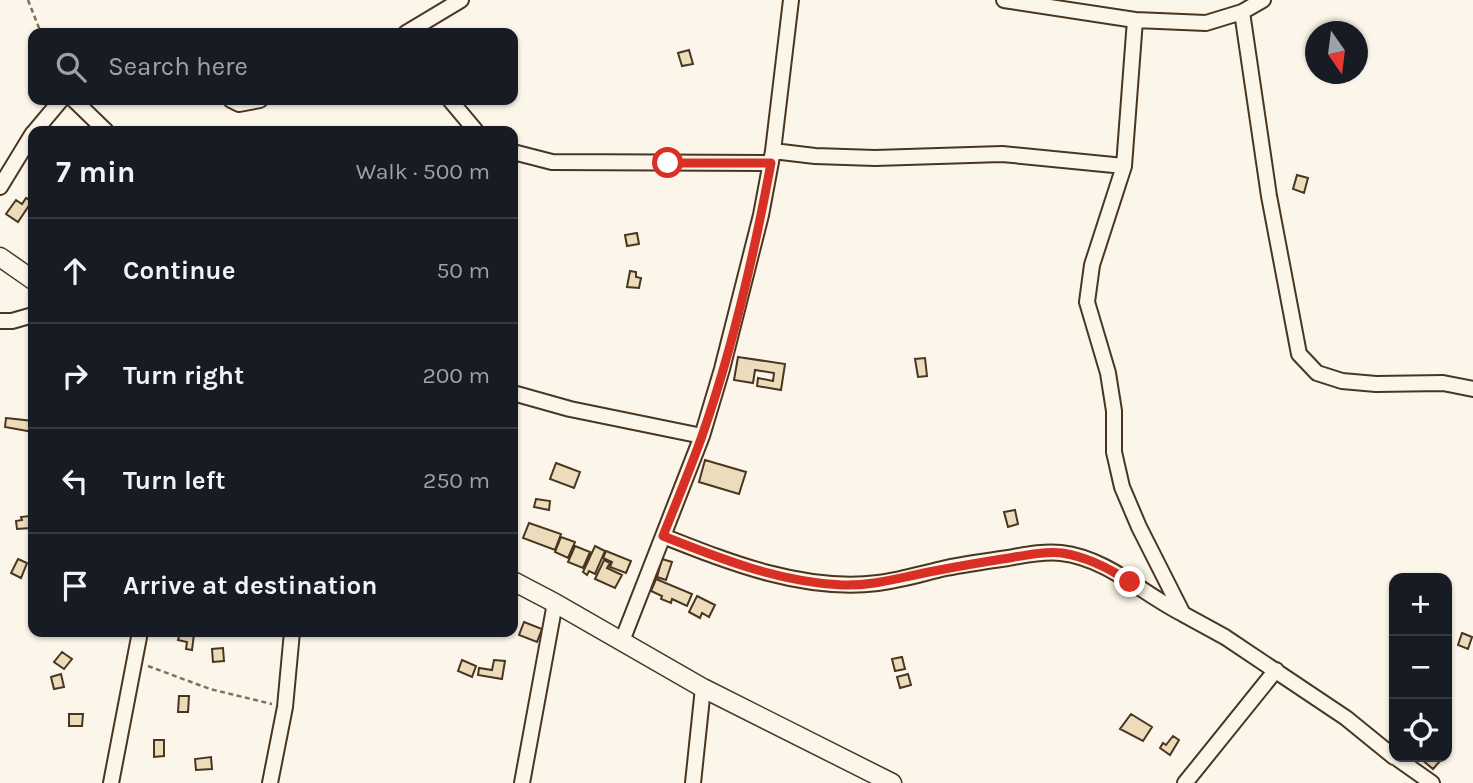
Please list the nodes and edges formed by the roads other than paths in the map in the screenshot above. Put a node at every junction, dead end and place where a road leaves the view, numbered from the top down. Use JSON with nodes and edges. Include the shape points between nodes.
{"nodes":[{"id":1,"x":461,"y":0,"type":"edge"},
{"id":2,"x":791,"y":0,"type":"edge"},
{"id":3,"x":1004,"y":0,"type":"edge"},
{"id":4,"x":1263,"y":0,"type":"edge"},
{"id":5,"x":1242,"y":12,"type":"junction"},
{"id":6,"x":1135,"y":20,"type":"junction"},
{"id":7,"x":414,"y":28,"type":"edge"},
{"id":8,"x":57,"y":105,"type":"edge"},
{"id":9,"x":79,"y":105,"type":"edge"},
{"id":10,"x":454,"y":105,"type":"edge"},
{"id":11,"x":39,"y":126,"type":"edge"},
{"id":12,"x":101,"y":126,"type":"edge"},
{"id":13,"x":472,"y":126,"type":"edge"},
{"id":14,"x":28,"y":142,"type":"edge"},
{"id":15,"x":518,"y":153,"type":"edge"},
{"id":16,"x":772,"y":157,"type":"junction"},
{"id":17,"x":1124,"y":166,"type":"junction"},
{"id":18,"x":0,"y":187,"type":"edge"},
{"id":19,"x":0,"y":257,"type":"edge"},
{"id":20,"x":28,"y":277,"type":"edge"},
{"id":21,"x":28,"y":316,"type":"edge"},
{"id":22,"x":0,"y":321,"type":"edge"},
{"id":23,"x":1473,"y":389,"type":"edge"},
{"id":24,"x":518,"y":394,"type":"edge"},
{"id":25,"x":702,"y":436,"type":"junction"},
{"id":26,"x":663,"y":536,"type":"junction"},
{"id":27,"x":518,"y":584,"type":"edge"},
{"id":28,"x":555,"y":603,"type":"junction"},
{"id":29,"x":1183,"y":614,"type":"junction"},
{"id":30,"x":139,"y":637,"type":"edge"},
{"id":31,"x":292,"y":637,"type":"edge"},
{"id":32,"x":622,"y":641,"type":"junction"},
{"id":33,"x":1276,"y":670,"type":"junction"},
{"id":34,"x":703,"y":688,"type":"junction"},
{"id":35,"x":1389,"y":753,"type":"edge"},
{"id":36,"x":1401,"y":762,"type":"edge"},
{"id":37,"x":886,"y":781,"type":"edge"},
{"id":38,"x":111,"y":783,"type":"edge"},
{"id":39,"x":270,"y":783,"type":"edge"},
{"id":40,"x":522,"y":783,"type":"edge"},
{"id":41,"x":693,"y":783,"type":"edge"},
{"id":42,"x":1185,"y":783,"type":"edge"},
{"id":43,"x":1432,"y":783,"type":"edge"}],
"edges":[{"from":1,"to":7,"type":"street"},
{"from":2,"to":16,"type":"street"},
{"from":3,"to":6,"type":"street"},
{"from":4,"to":5,"type":"street"},
{"from":5,"to":6,"type":"street","via":[[1206,23]]},
{"from":5,"to":23,"type":"street","via":[[1267,184],[1299,354],[1317,373],[1342,381],[1443,383]]},
{"from":6,"to":17,"type":"street"},
{"from":8,"to":11,"type":"street"},
{"from":9,"to":12,"type":"street"},
{"from":10,"to":13,"type":"street"},
{"from":14,"to":18,"type":"street"},
{"from":15,"to":16,"type":"street","via":[[552,162]]},
{"from":16,"to":17,"type":"street","via":[[1002,154]]},
{"from":16,"to":25,"type":"street","via":[[749,267]]},
{"from":17,"to":29,"type":"street","via":[[1092,265],[1087,302],[1108,373],[1114,452],[1122,487]]},
{"from":19,"to":20,"type":"main road"},
{"from":21,"to":22,"type":"street"},
{"from":24,"to":25,"type":"street"},
{"from":25,"to":26,"type":"street"},
{"from":26,"to":29,"type":"street","via":[[751,569],[842,585],[880,583],[955,566],[1060,553],[1112,570]]},
{"from":26,"to":32,"type":"street"},
{"from":27,"to":28,"type":"main road"},
{"from":28,"to":32,"type":"main road"},
{"from":28,"to":40,"type":"street"},
{"from":29,"to":33,"type":"street"},
{"from":30,"to":38,"type":"street"},
{"from":31,"to":39,"type":"street","via":[[285,707]]},
{"from":32,"to":34,"type":"main road"},
{"from":33,"to":35,"type":"street"},
{"from":33,"to":42,"type":"street"},
{"from":34,"to":37,"type":"main road"},
{"from":34,"to":41,"type":"street"},
{"from":36,"to":43,"type":"street"}]}
